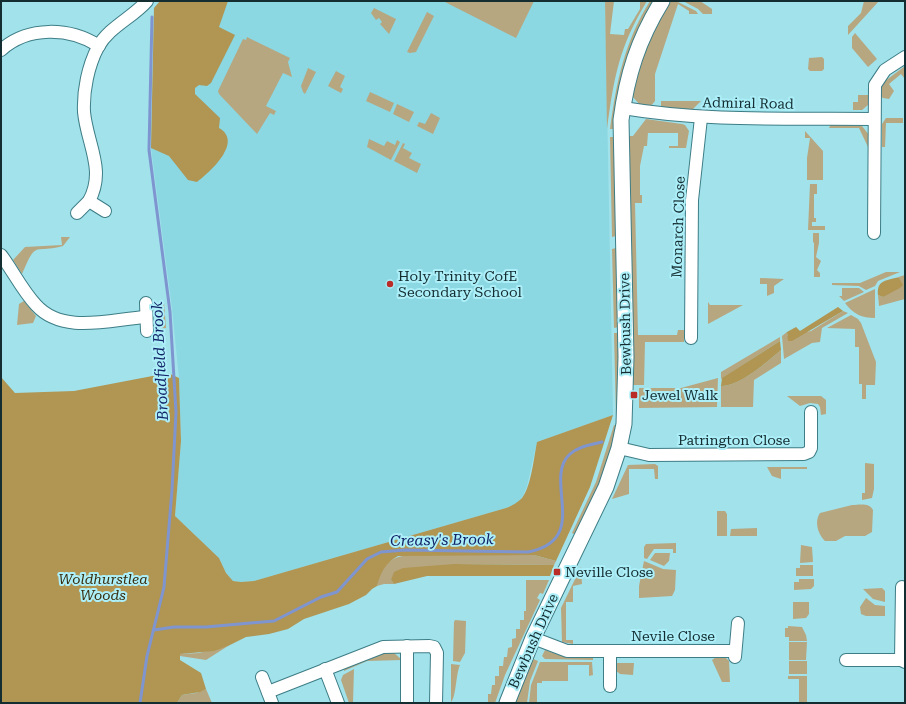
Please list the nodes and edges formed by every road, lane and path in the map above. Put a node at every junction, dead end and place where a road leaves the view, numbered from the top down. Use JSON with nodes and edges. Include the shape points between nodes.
{"nodes":[{"id":1,"x":147,"y":1,"type":"edge"},
{"id":2,"x":662,"y":1,"type":"edge"},
{"id":3,"x":99,"y":46,"type":"junction"},
{"id":4,"x":1,"y":50,"type":"edge"},
{"id":5,"x":905,"y":57,"type":"edge"},
{"id":6,"x":623,"y":108,"type":"junction"},
{"id":7,"x":701,"y":118,"type":"junction"},
{"id":8,"x":874,"y":119,"type":"junction"},
{"id":9,"x":89,"y":201,"type":"junction"},
{"id":10,"x":104,"y":212,"type":"dead end"},
{"id":11,"x":77,"y":213,"type":"dead end"},
{"id":12,"x":874,"y":233,"type":"dead end"},
{"id":13,"x":1,"y":255,"type":"edge"},
{"id":14,"x":146,"y":303,"type":"dead end"},
{"id":15,"x":146,"y":317,"type":"junction"},
{"id":16,"x":147,"y":330,"type":"dead end"},
{"id":17,"x":691,"y":338,"type":"dead end"},
{"id":18,"x":811,"y":412,"type":"dead end"},
{"id":19,"x":619,"y":448,"type":"junction"},
{"id":20,"x":902,"y":587,"type":"dead end"},
{"id":21,"x":738,"y":624,"type":"dead end"},
{"id":22,"x":533,"y":638,"type":"junction"},
{"id":23,"x":407,"y":646,"type":"junction"},
{"id":24,"x":610,"y":651,"type":"junction"},
{"id":25,"x":846,"y":660,"type":"dead end"},
{"id":26,"x":903,"y":661,"type":"edge"},
{"id":27,"x":326,"y":669,"type":"junction"},
{"id":28,"x":262,"y":677,"type":"dead end"},
{"id":29,"x":610,"y":686,"type":"dead end"},
{"id":30,"x":270,"y":698,"type":"edge"},
{"id":31,"x":338,"y":703,"type":"edge"},
{"id":32,"x":407,"y":703,"type":"edge"},
{"id":33,"x":436,"y":703,"type":"edge"},
{"id":34,"x":507,"y":703,"type":"edge"}],
"edges":[{"from":1,"to":3,"type":"street"},
{"from":2,"to":6,"type":"street","name":"Bewbush Drive","via":[[636,50]]},
{"from":3,"to":4,"type":"street","via":[[76,35],[50,31],[27,36]]},
{"from":3,"to":9,"type":"street","via":[[88,73],[84,100],[86,125],[97,167],[97,177]]},
{"from":5,"to":8,"type":"street","via":[[885,70],[877,80],[874,90]]},
{"from":6,"to":7,"type":"street","name":"Admiral Road"},
{"from":6,"to":19,"type":"street","name":"Bewbush Drive","via":[[620,133],[626,380],[624,424]]},
{"from":7,"to":8,"type":"street","name":"Admiral Road"},
{"from":7,"to":17,"type":"street","name":"Monarch Close","via":[[692,200]]},
{"from":8,"to":12,"type":"street"},
{"from":9,"to":10,"type":"street"},
{"from":9,"to":11,"type":"street"},
{"from":13,"to":15,"type":"street","via":[[35,305],[52,319],[84,324]]},
{"from":14,"to":15,"type":"street"},
{"from":15,"to":16,"type":"street"},
{"from":18,"to":19,"type":"street","name":"Patrington Close","via":[[811,448],[804,454],[649,455]]},
{"from":19,"to":22,"type":"street","name":"Bewbush Drive","via":[[606,486]]},
{"from":20,"to":26,"type":"street"},
{"from":21,"to":24,"type":"street","name":"Nevile Close","via":[[735,654]]},
{"from":22,"to":24,"type":"street","name":"Nevile Close","via":[[560,650]]},
{"from":22,"to":34,"type":"street","name":"Bewbush Drive"},
{"from":23,"to":27,"type":"street","via":[[383,647]]},
{"from":23,"to":32,"type":"street"},
{"from":23,"to":33,"type":"street","via":[[432,646],[436,650]]},
{"from":24,"to":29,"type":"street"},
{"from":25,"to":26,"type":"street"},
{"from":27,"to":30,"type":"street"},
{"from":27,"to":31,"type":"street"},
{"from":28,"to":30,"type":"street"}]}
